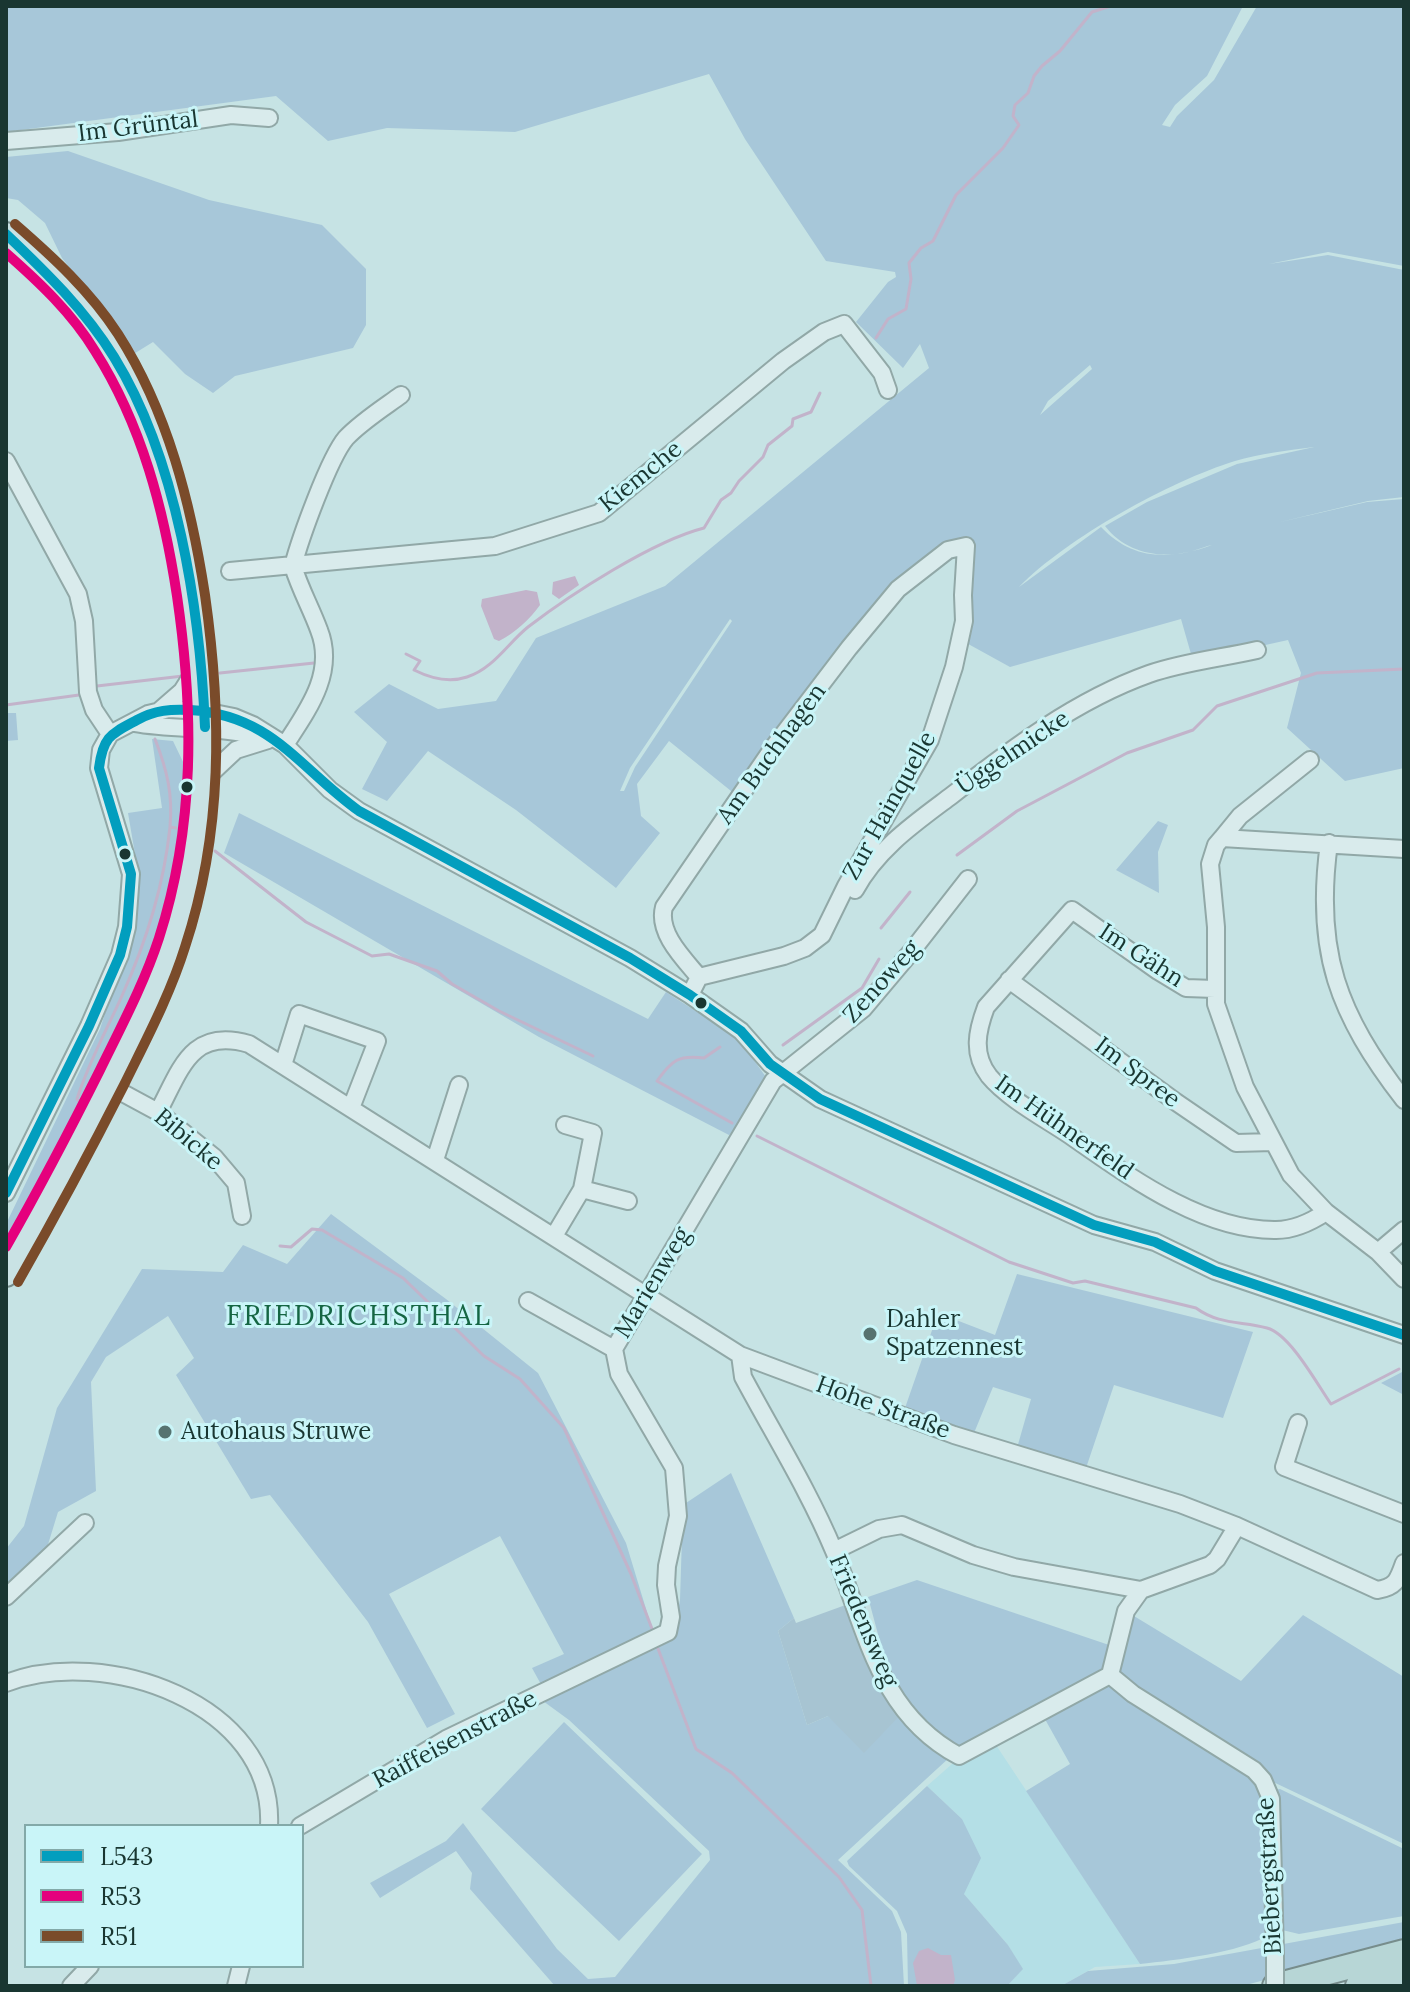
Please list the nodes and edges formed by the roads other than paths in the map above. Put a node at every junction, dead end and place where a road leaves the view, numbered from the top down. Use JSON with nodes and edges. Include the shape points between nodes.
{"nodes":[{"id":1,"x":269,"y":118,"type":"dead end"},
{"id":2,"x":6,"y":141,"type":"edge"},
{"id":3,"x":6,"y":234,"type":"edge"},
{"id":4,"x":888,"y":390,"type":"dead end"},
{"id":5,"x":401,"y":395,"type":"dead end"},
{"id":6,"x":6,"y":461,"type":"edge"},
{"id":7,"x":966,"y":546,"type":"joint"},
{"id":8,"x":293,"y":566,"type":"junction"},
{"id":9,"x":230,"y":571,"type":"dead end"},
{"id":10,"x":1257,"y":650,"type":"dead end"},
{"id":11,"x":200,"y":664,"type":"junction"},
{"id":12,"x":159,"y":711,"type":"junction"},
{"id":13,"x":205,"y":719,"type":"junction"},
{"id":14,"x":134,"y":723,"type":"junction"},
{"id":15,"x":110,"y":734,"type":"junction"},
{"id":16,"x":277,"y":743,"type":"junction"},
{"id":17,"x":1310,"y":760,"type":"dead end"},
{"id":18,"x":204,"y":780,"type":"junction"},
{"id":19,"x":1222,"y":838,"type":"junction"},
{"id":20,"x":1329,"y":843,"type":"junction"},
{"id":21,"x":1404,"y":849,"type":"edge"},
{"id":22,"x":968,"y":879,"type":"dead end"},
{"id":23,"x":1072,"y":910,"type":"joint"},
{"id":24,"x":822,"y":935,"type":"junction"},
{"id":25,"x":699,"y":977,"type":"junction"},
{"id":26,"x":1009,"y":980,"type":"junction"},
{"id":27,"x":1215,"y":989,"type":"junction"},
{"id":28,"x":690,"y":995,"type":"junction"},
{"id":29,"x":283,"y":1065,"type":"junction"},
{"id":30,"x":783,"y":1073,"type":"junction"},
{"id":31,"x":108,"y":1085,"type":"junction"},
{"id":32,"x":459,"y":1085,"type":"dead end"},
{"id":33,"x":1404,"y":1100,"type":"edge"},
{"id":34,"x":351,"y":1108,"type":"junction"},
{"id":35,"x":158,"y":1112,"type":"junction"},
{"id":36,"x":565,"y":1125,"type":"dead end"},
{"id":37,"x":1273,"y":1142,"type":"junction"},
{"id":38,"x":435,"y":1160,"type":"junction"},
{"id":39,"x":582,"y":1189,"type":"junction"},
{"id":40,"x":6,"y":1193,"type":"edge"},
{"id":41,"x":628,"y":1201,"type":"dead end"},
{"id":42,"x":1326,"y":1212,"type":"junction"},
{"id":43,"x":242,"y":1216,"type":"dead end"},
{"id":44,"x":1404,"y":1230,"type":"edge"},
{"id":45,"x":554,"y":1236,"type":"junction"},
{"id":46,"x":1378,"y":1252,"type":"junction"},
{"id":47,"x":6,"y":1275,"type":"edge"},
{"id":48,"x":1404,"y":1279,"type":"edge"},
{"id":49,"x":645,"y":1296,"type":"junction"},
{"id":50,"x":528,"y":1301,"type":"dead end"},
{"id":51,"x":1404,"y":1335,"type":"edge"},
{"id":52,"x":614,"y":1349,"type":"junction"},
{"id":53,"x":740,"y":1355,"type":"junction"},
{"id":54,"x":1298,"y":1423,"type":"dead end"},
{"id":55,"x":1404,"y":1514,"type":"edge"},
{"id":56,"x":85,"y":1523,"type":"dead end"},
{"id":57,"x":1237,"y":1526,"type":"junction"},
{"id":58,"x":834,"y":1551,"type":"junction"},
{"id":59,"x":1404,"y":1563,"type":"edge"},
{"id":60,"x":1141,"y":1590,"type":"junction"},
{"id":61,"x":6,"y":1597,"type":"edge"},
{"id":62,"x":613,"y":1660,"type":"joint"},
{"id":63,"x":1110,"y":1675,"type":"junction"},
{"id":64,"x":6,"y":1683,"type":"edge"},
{"id":65,"x":269,"y":1824,"type":"edge"},
{"id":66,"x":303,"y":1824,"type":"edge"},
{"id":67,"x":1404,"y":1952,"type":"edge"},
{"id":68,"x":88,"y":1968,"type":"edge"},
{"id":69,"x":1404,"y":1975,"type":"edge"},
{"id":70,"x":71,"y":1986,"type":"edge"},
{"id":71,"x":1275,"y":1986,"type":"edge"},
{"id":72,"x":1358,"y":1986,"type":"edge"}],
"edges":[{"from":1,"to":2,"type":"street","name":"Im Grüntal","via":[[231,115]]},
{"from":3,"to":11,"type":"main road","via":[[93,322],[148,423],[176,509]]},
{"from":4,"to":8,"type":"street","name":"Kiemche","via":[[882,373],[844,324],[783,361],[599,513],[495,546]]},
{"from":5,"to":8,"type":"street","via":[[346,438],[334,456]]},
{"from":6,"to":15,"type":"street","via":[[78,594],[88,692]]},
{"from":7,"to":24,"type":"street","name":"Zur Hainquelle","via":[[964,621],[930,740]]},
{"from":7,"to":25,"type":"street","name":"Am Buchhagen","via":[[948,550],[898,589],[775,745],[664,907],[667,934]]},
{"from":8,"to":9,"type":"street","name":"Kiemche"},
{"from":8,"to":16,"type":"street","via":[[320,633],[324,665],[312,702]]},
{"from":10,"to":24,"type":"street","name":"Üggelmicke","via":[[1150,673],[1019,743],[878,856],[835,926]]},
{"from":11,"to":12,"type":"street","via":[[182,691]]},
{"from":11,"to":13,"type":"main road"},
{"from":12,"to":13,"type":"street","via":[[182,709]]},
{"from":12,"to":14,"type":"street"},
{"from":13,"to":14,"type":"street","via":[[157,727]]},
{"from":13,"to":16,"type":"street"},
{"from":13,"to":18,"type":"main road"},
{"from":14,"to":15,"type":"street"},
{"from":15,"to":40,"type":"street","via":[[99,768],[131,874],[127,927],[89,1026]]},
{"from":16,"to":18,"type":"street","via":[[236,750]]},
{"from":16,"to":28,"type":"street","via":[[359,811]]},
{"from":17,"to":19,"type":"street","via":[[1240,816]]},
{"from":18,"to":31,"type":"main road","via":[[199,836],[173,941]]},
{"from":19,"to":20,"type":"street"},
{"from":19,"to":27,"type":"street","via":[[1210,864]]},
{"from":20,"to":21,"type":"street"},
{"from":20,"to":33,"type":"street","via":[[1323,888],[1328,951],[1345,1008]]},
{"from":22,"to":30,"type":"street","name":"Zenoweg","via":[[863,1009]]},
{"from":23,"to":26,"type":"street","name":"Im Hühnerfeld"},
{"from":23,"to":27,"type":"street","name":"Im Gähn","via":[[1186,988]]},
{"from":24,"to":25,"type":"street","via":[[784,956]]},
{"from":25,"to":28,"type":"street"},
{"from":26,"to":37,"type":"street","name":"Im Spree","via":[[1236,1143]]},
{"from":26,"to":42,"type":"street","name":"Im Hühnerfeld","via":[[986,1007],[977,1040],[990,1077],[1017,1100],[1159,1194],[1222,1221],[1277,1231]]},
{"from":27,"to":37,"type":"street","via":[[1245,1087]]},
{"from":28,"to":30,"type":"street","via":[[741,1031]]},
{"from":29,"to":34,"type":"street","name":"Hohe Straße"},
{"from":29,"to":34,"type":"street","via":[[299,1014],[377,1041]]},
{"from":29,"to":35,"type":"street","name":"Hohe Straße","via":[[249,1044],[211,1041],[189,1057]]},
{"from":30,"to":49,"type":"street","name":"Marienweg","via":[[773,1081]]},
{"from":30,"to":51,"type":"street","via":[[820,1099],[1094,1225],[1155,1242],[1215,1271]]},
{"from":31,"to":35,"type":"street","name":"Bibicke"},
{"from":31,"to":47,"type":"main road"},
{"from":32,"to":38,"type":"street"},
{"from":34,"to":38,"type":"street","name":"Hohe Straße"},
{"from":35,"to":43,"type":"street","name":"Bibicke","via":[[214,1157],[236,1183]]},
{"from":36,"to":39,"type":"street","via":[[593,1133]]},
{"from":37,"to":42,"type":"street","via":[[1291,1175]]},
{"from":38,"to":45,"type":"street","name":"Hohe Straße"},
{"from":39,"to":41,"type":"street"},
{"from":39,"to":45,"type":"street"},
{"from":42,"to":46,"type":"street"},
{"from":44,"to":46,"type":"street"},
{"from":45,"to":49,"type":"street","name":"Hohe Straße"},
{"from":46,"to":48,"type":"street"},
{"from":49,"to":52,"type":"street","name":"Marienweg"},
{"from":49,"to":53,"type":"street","name":"Hohe Straße"},
{"from":50,"to":52,"type":"street"},
{"from":52,"to":62,"type":"street","name":"Marienweg","via":[[619,1374],[674,1468],[678,1516],[667,1566],[668,1632]]},
{"from":53,"to":57,"type":"street","name":"Hohe Straße","via":[[954,1435]]},
{"from":53,"to":58,"type":"street","name":"Friedensweg","via":[[743,1377]]},
{"from":54,"to":55,"type":"street","via":[[1284,1467]]},
{"from":56,"to":61,"type":"street"},
{"from":57,"to":59,"type":"street","name":"Hohe Straße","via":[[1377,1590],[1391,1588]]},
{"from":57,"to":60,"type":"street","via":[[1210,1565]]},
{"from":58,"to":60,"type":"street","via":[[879,1529],[902,1525],[1014,1567]]},
{"from":58,"to":63,"type":"street","name":"Friedensweg","via":[[881,1676],[935,1742],[959,1756]]},
{"from":60,"to":63,"type":"street","via":[[1126,1611]]},
{"from":62,"to":66,"type":"street","name":"Raiffeisenstraße","via":[[446,1739]]},
{"from":63,"to":71,"type":"street","name":"Biebergstraße","bridge":true,"via":[[1263,1780],[1271,1799]]},
{"from":64,"to":65,"type":"street","via":[[93,1671],[134,1679],[195,1703],[222,1720],[256,1763],[268,1798]]},
{"from":67,"to":71,"type":"highway"},
{"from":68,"to":70,"type":"street"},
{"from":69,"to":72,"type":"highway"}]}
